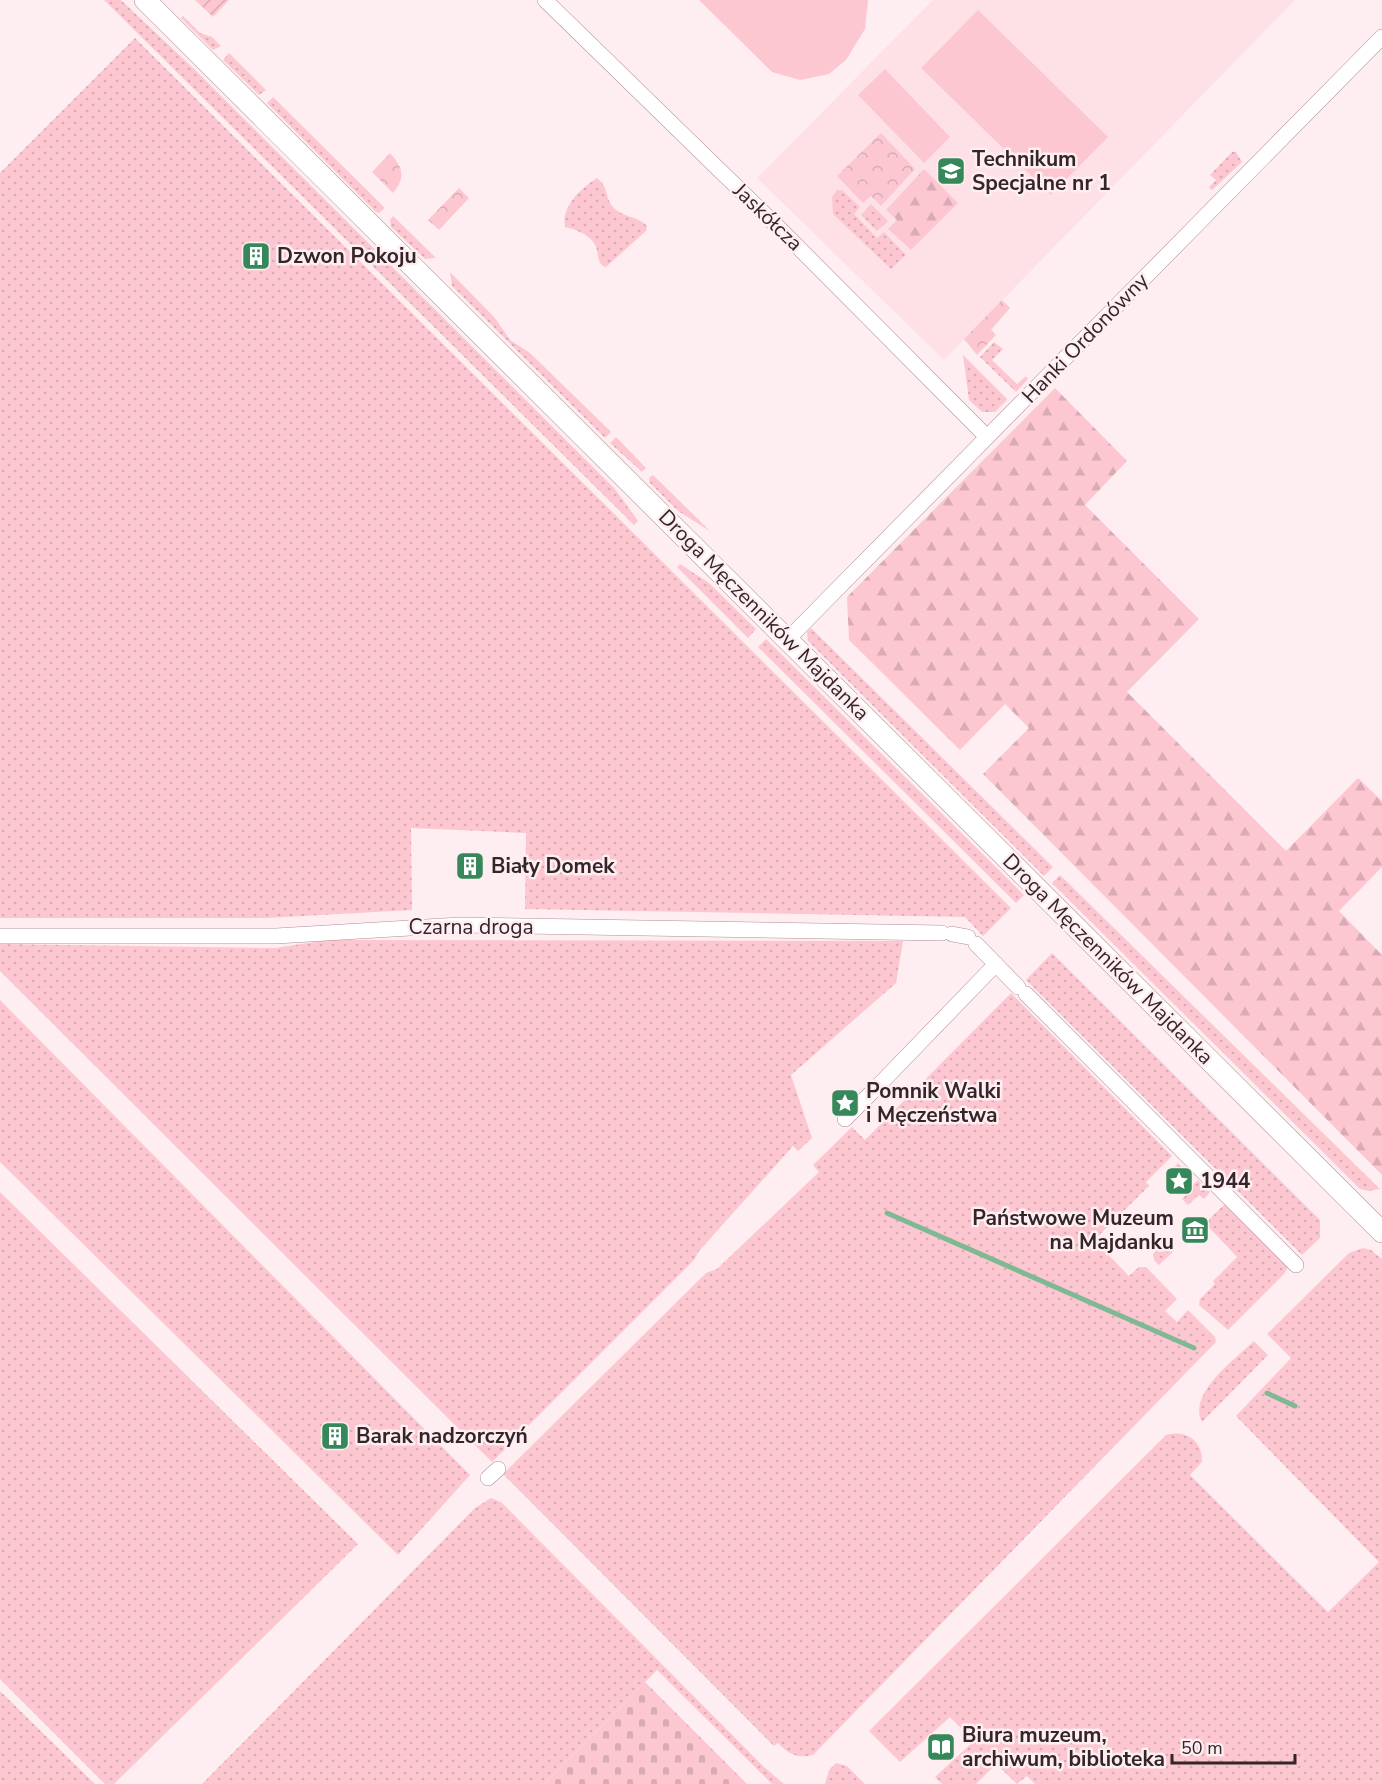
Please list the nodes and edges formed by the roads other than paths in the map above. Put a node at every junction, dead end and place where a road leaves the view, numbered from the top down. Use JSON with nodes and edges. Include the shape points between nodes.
{"nodes":[{"id":1,"x":145,"y":0,"type":"edge"},
{"id":2,"x":545,"y":0,"type":"edge"},
{"id":3,"x":1382,"y":37,"type":"edge"},
{"id":4,"x":987,"y":437,"type":"junction"},
{"id":5,"x":789,"y":638,"type":"junction"},
{"id":6,"x":0,"y":936,"type":"edge"},
{"id":7,"x":996,"y":964,"type":"junction"},
{"id":8,"x":845,"y":1119,"type":"dead end"},
{"id":9,"x":1382,"y":1232,"type":"edge"},
{"id":10,"x":1296,"y":1265,"type":"dead end"}],
"edges":[{"from":1,"to":5,"type":"street","name":"Droga Męczenników Majdanka"},
{"from":2,"to":4,"type":"street","name":"Jaskółcza"},
{"from":3,"to":4,"type":"street","name":"Hanki Ordonówny"},
{"from":4,"to":5,"type":"street","name":"Hanki Ordonówny"},
{"from":5,"to":9,"type":"street","name":"Droga Męczenników Majdanka"},
{"from":6,"to":7,"type":"street","name":"Czarna droga","via":[[276,936],[460,925],[947,933],[972,940]]},
{"from":7,"to":8,"type":"street"},
{"from":7,"to":10,"type":"street"}]}
